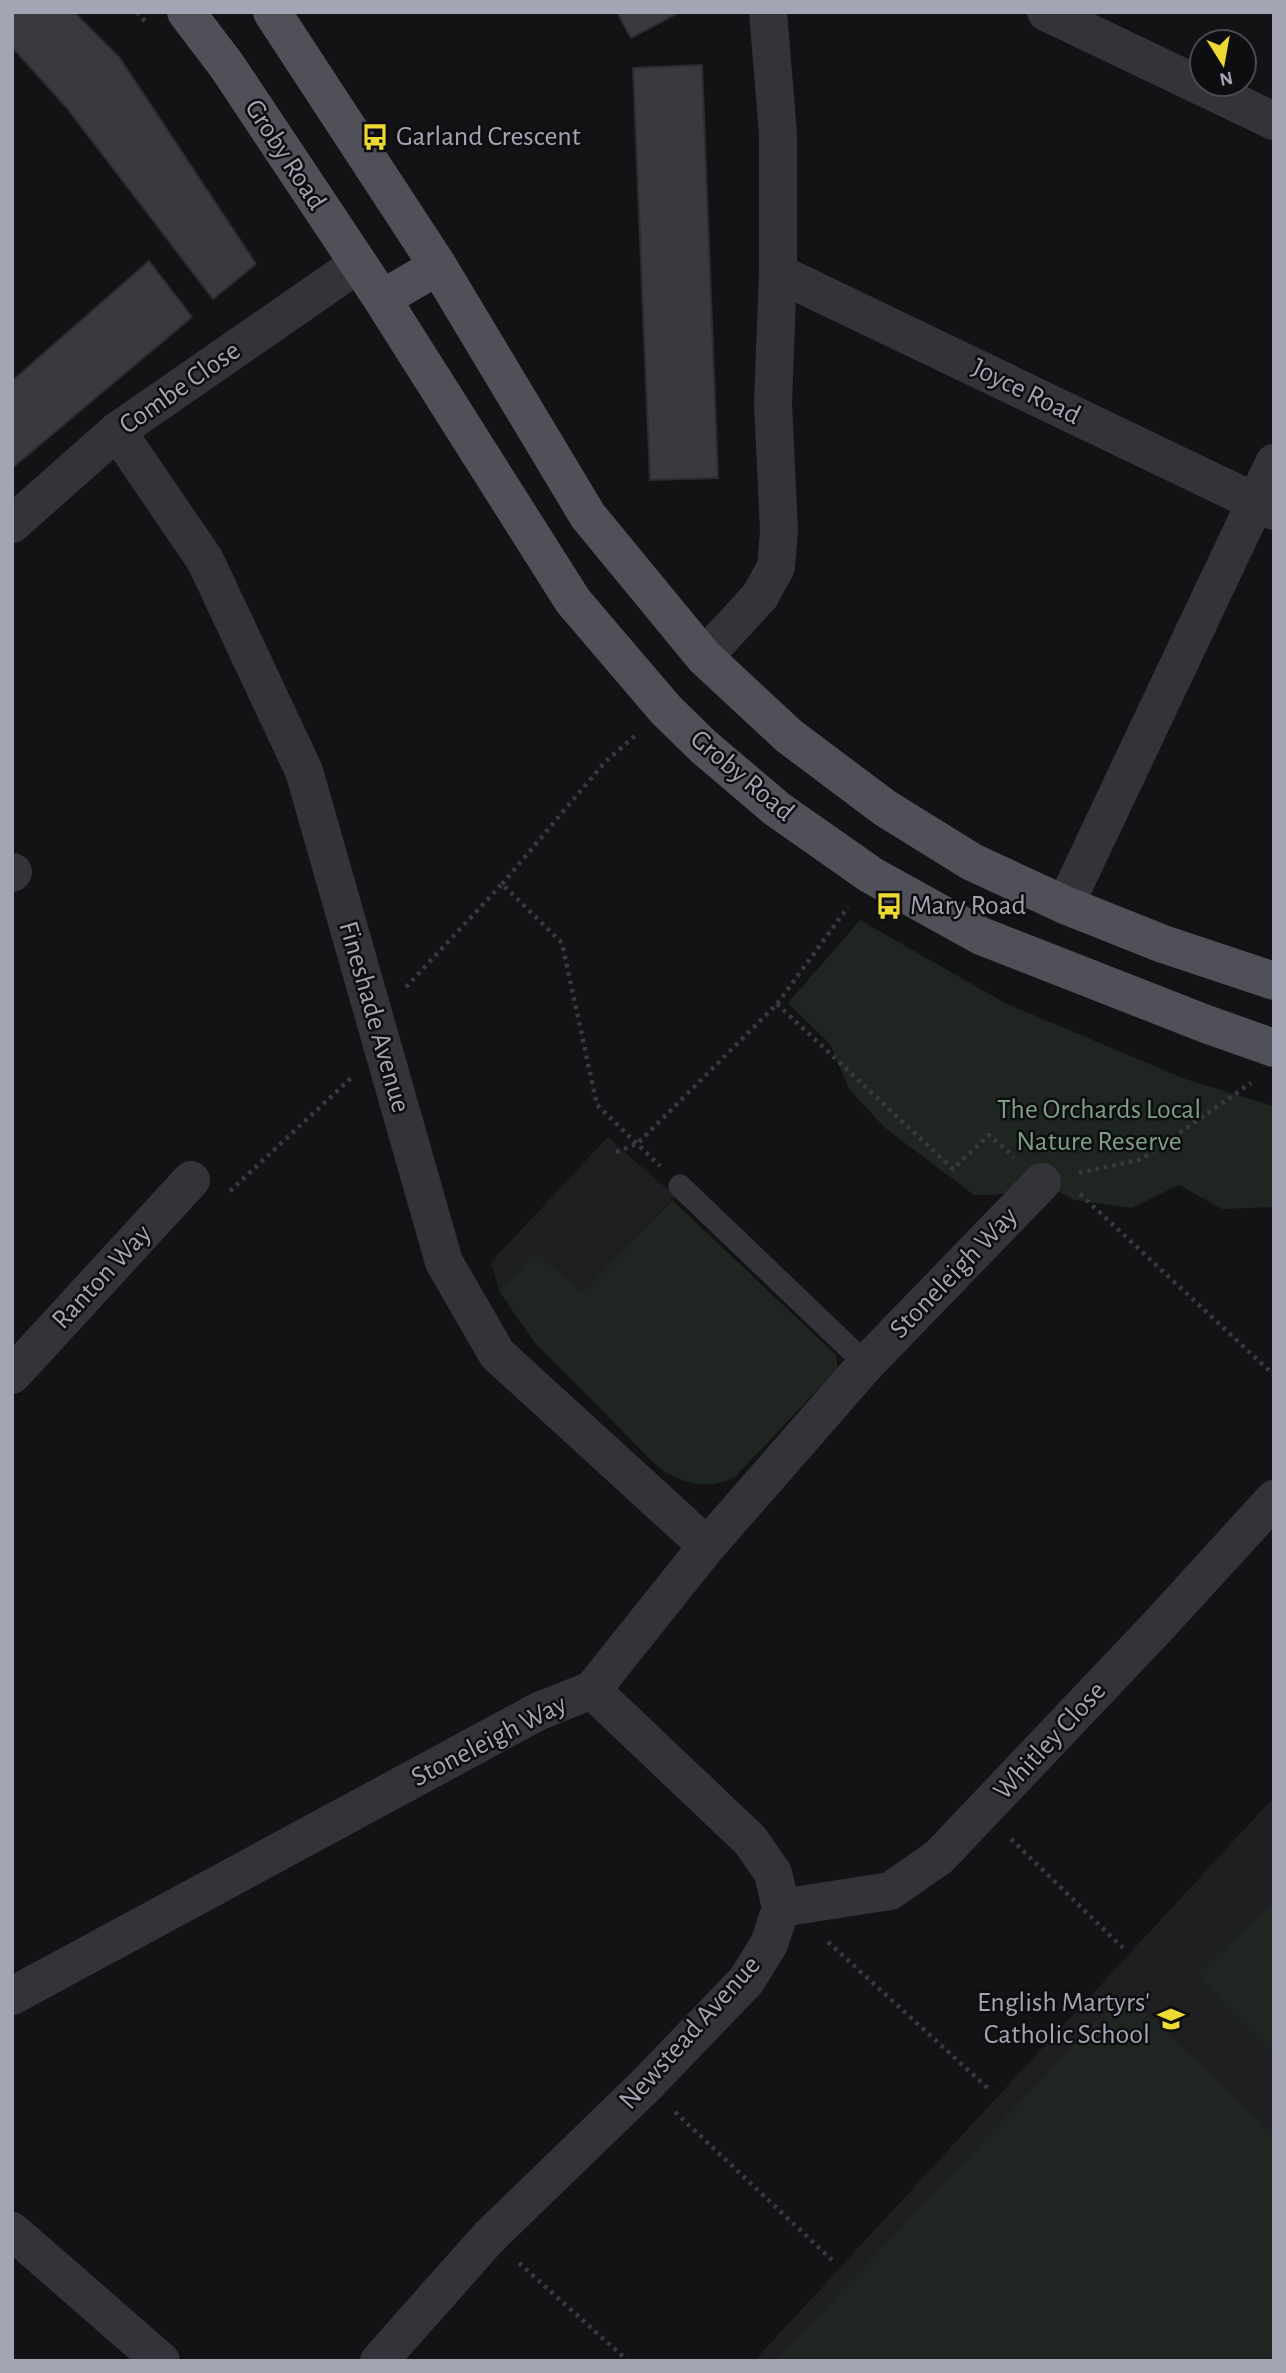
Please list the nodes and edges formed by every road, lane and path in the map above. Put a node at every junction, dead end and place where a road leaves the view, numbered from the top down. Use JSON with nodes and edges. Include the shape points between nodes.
{"nodes":[{"id":1,"x":186,"y":12,"type":"edge"},
{"id":2,"x":272,"y":12,"type":"edge"},
{"id":3,"x":768,"y":12,"type":"edge"},
{"id":4,"x":1046,"y":12,"type":"edge"},
{"id":5,"x":1274,"y":121,"type":"edge"},
{"id":6,"x":358,"y":264,"type":"junction"},
{"id":7,"x":438,"y":267,"type":"junction"},
{"id":8,"x":778,"y":273,"type":"junction"},
{"id":9,"x":382,"y":299,"type":"junction"},
{"id":10,"x":117,"y":431,"type":"junction"},
{"id":11,"x":1274,"y":463,"type":"edge"},
{"id":12,"x":1264,"y":507,"type":"edge"},
{"id":13,"x":12,"y":524,"type":"edge"},
{"id":14,"x":704,"y":657,"type":"junction"},
{"id":15,"x":642,"y":730,"type":"dead end"},
{"id":16,"x":502,"y":884,"type":"junction"},
{"id":17,"x":854,"y":898,"type":"dead end"},
{"id":18,"x":1065,"y":905,"type":"junction"},
{"id":19,"x":1274,"y":981,"type":"edge"},
{"id":20,"x":777,"y":1003,"type":"junction"},
{"id":21,"x":379,"y":1034,"type":"junction"},
{"id":22,"x":1266,"y":1063,"type":"edge"},
{"id":23,"x":638,"y":1144,"type":"junction"},
{"id":24,"x":616,"y":1152,"type":"dead end"},
{"id":25,"x":1052,"y":1179,"type":"junction"},
{"id":26,"x":191,"y":1180,"type":"joint"},
{"id":27,"x":680,"y":1186,"type":"joint"},
{"id":28,"x":866,"y":1364,"type":"junction"},
{"id":29,"x":12,"y":1375,"type":"edge"},
{"id":30,"x":1274,"y":1375,"type":"edge"},
{"id":31,"x":1274,"y":1499,"type":"edge"},
{"id":32,"x":707,"y":1546,"type":"junction"},
{"id":33,"x":592,"y":1690,"type":"junction"},
{"id":34,"x":983,"y":1812,"type":"junction"},
{"id":35,"x":785,"y":1907,"type":"junction"},
{"id":36,"x":1123,"y":1948,"type":"dead end"},
{"id":37,"x":12,"y":1996,"type":"edge"},
{"id":38,"x":646,"y":2085,"type":"junction"},
{"id":39,"x":991,"y":2091,"type":"dead end"},
{"id":40,"x":12,"y":2231,"type":"edge"},
{"id":41,"x":489,"y":2237,"type":"junction"},
{"id":42,"x":832,"y":2260,"type":"dead end"},
{"id":43,"x":161,"y":2361,"type":"edge"},
{"id":44,"x":379,"y":2361,"type":"edge"},
{"id":45,"x":628,"y":2361,"type":"edge"}],
"edges":[{"from":1,"to":6,"type":"main road","name":"Groby Road"},
{"from":2,"to":7,"type":"main road"},
{"from":3,"to":8,"type":"street","via":[[778,134]]},
{"from":4,"to":5,"type":"street"},
{"from":6,"to":9,"type":"main road","name":"Groby Road"},
{"from":6,"to":10,"type":"street","name":"Combe Close"},
{"from":7,"to":9,"type":"main road"},
{"from":7,"to":14,"type":"main road","via":[[589,516]]},
{"from":8,"to":12,"type":"street","name":"Joyce Road"},
{"from":8,"to":14,"type":"street","via":[[776,567],[760,596]]},
{"from":9,"to":22,"type":"main road","name":"Groby Road","via":[[573,601],[666,710],[704,747],[767,801],[872,875],[981,936],[1206,1024]]},
{"from":10,"to":13,"type":"street","name":"Combe Close"},
{"from":10,"to":21,"type":"street","name":"Fineshade Avenue","via":[[205,560],[304,771]]},
{"from":11,"to":12,"type":"street"},
{"from":12,"to":18,"type":"street"},
{"from":14,"to":18,"type":"main road","via":[[789,736],[885,808],[972,862]]},
{"from":15,"to":16,"type":"path","via":[[605,762]]},
{"from":16,"to":21,"type":"path"},
{"from":16,"to":23,"type":"path","via":[[562,943],[597,1105]]},
{"from":17,"to":20,"type":"path"},
{"from":18,"to":19,"type":"main road"},
{"from":20,"to":23,"type":"path"},
{"from":20,"to":25,"type":"path","via":[[953,1169],[989,1135]]},
{"from":21,"to":26,"type":"path","via":[[218,1201]]},
{"from":21,"to":32,"type":"street","name":"Fineshade Avenue","via":[[444,1262],[497,1354]]},
{"from":22,"to":25,"type":"path","via":[[1142,1159]]},
{"from":23,"to":24,"type":"path"},
{"from":23,"to":27,"type":"path"},
{"from":25,"to":28,"type":"street","name":"Stoneleigh Way"},
{"from":25,"to":30,"type":"path"},
{"from":26,"to":29,"type":"street","name":"Ranton Way"},
{"from":27,"to":28,"type":"lane","name":"Stoneleigh Way"},
{"from":28,"to":32,"type":"street","name":"Stoneleigh Way"},
{"from":31,"to":34,"type":"street","name":"Whitley Close"},
{"from":32,"to":33,"type":"street","name":"Stoneleigh Way"},
{"from":33,"to":35,"type":"street","via":[[750,1840],[773,1873]]},
{"from":33,"to":37,"type":"street","name":"Stoneleigh Way","via":[[539,1711]]},
{"from":34,"to":35,"type":"street","name":"Whitley Close","via":[[939,1857],[890,1891]]},
{"from":34,"to":36,"type":"path"},
{"from":35,"to":38,"type":"street","name":"Newstead Avenue","via":[[746,1981]]},
{"from":35,"to":39,"type":"path"},
{"from":38,"to":41,"type":"street","name":"Newstead Avenue"},
{"from":38,"to":42,"type":"path"},
{"from":40,"to":43,"type":"street"},
{"from":41,"to":44,"type":"street","name":"Newstead Avenue"},
{"from":41,"to":45,"type":"path"}]}
